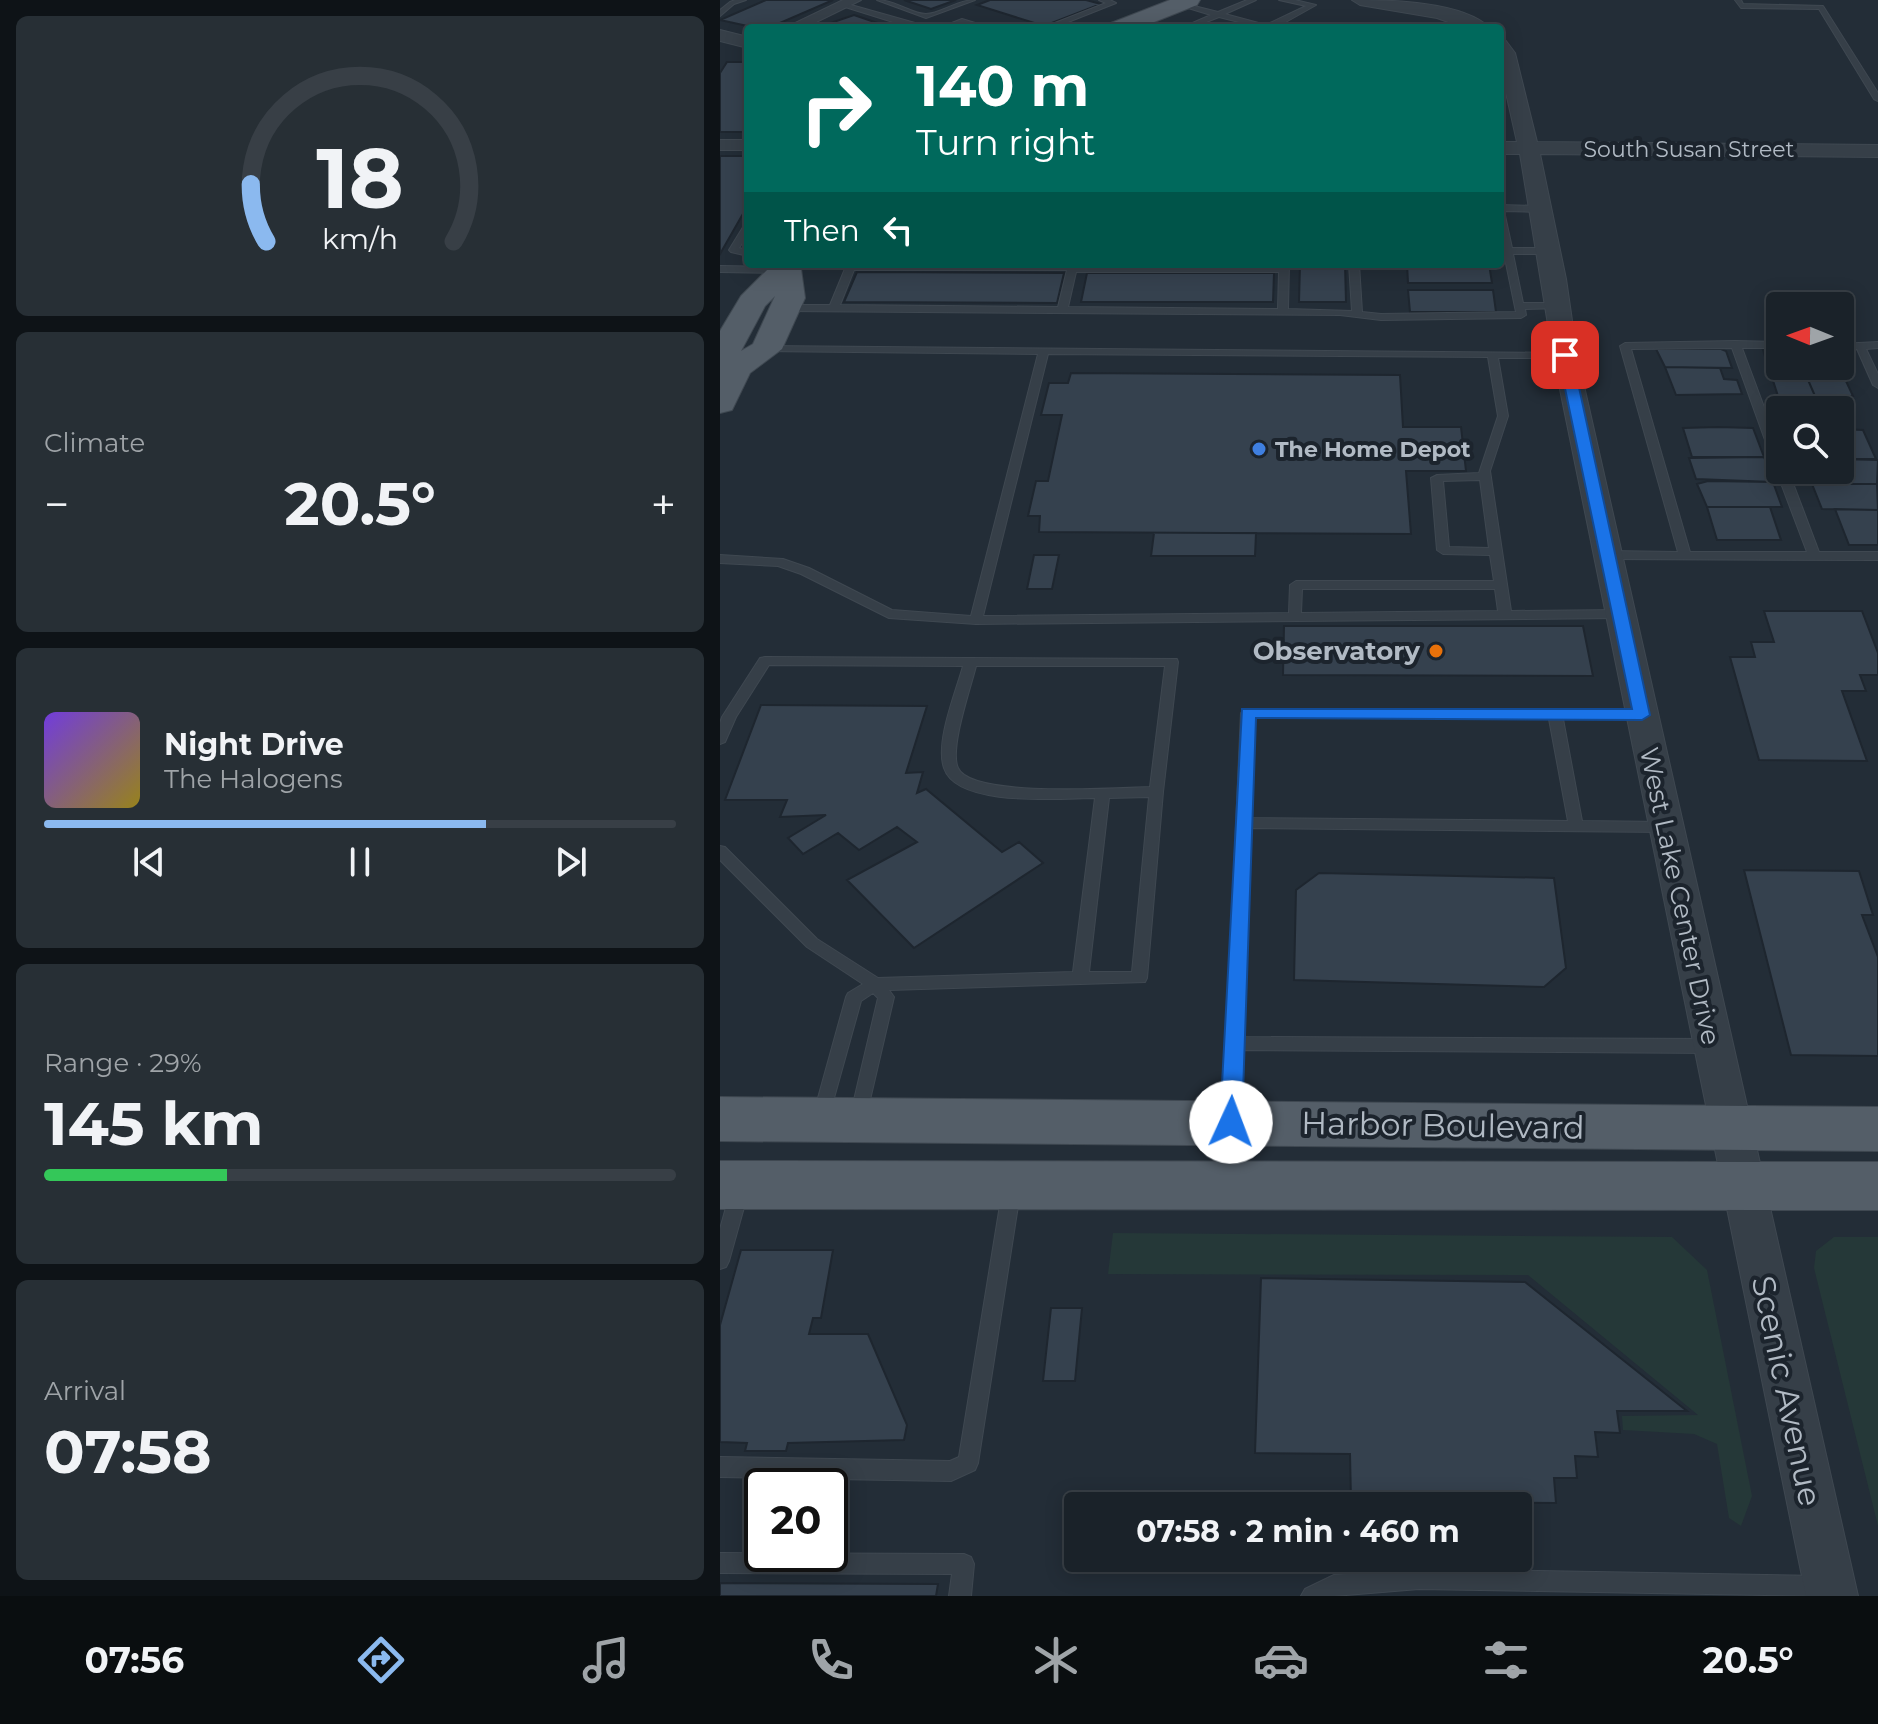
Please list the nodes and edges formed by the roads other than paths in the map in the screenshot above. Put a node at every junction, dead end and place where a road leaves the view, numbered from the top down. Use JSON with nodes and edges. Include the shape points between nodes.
{"nodes":[{"id":1,"x":743,"y":0,"type":"edge"},
{"id":2,"x":880,"y":0,"type":"edge"},
{"id":3,"x":972,"y":0,"type":"edge"},
{"id":4,"x":1102,"y":0,"type":"edge"},
{"id":5,"x":1253,"y":0,"type":"edge"},
{"id":6,"x":1282,"y":0,"type":"edge"},
{"id":7,"x":1360,"y":0,"type":"edge"},
{"id":8,"x":1738,"y":0,"type":"edge"},
{"id":9,"x":731,"y":1,"type":"edge"},
{"id":10,"x":851,"y":1,"type":"edge"},
{"id":11,"x":1183,"y":2,"type":"edge"},
{"id":12,"x":1400,"y":3,"type":"edge"},
{"id":13,"x":720,"y":14,"type":"edge"},
{"id":14,"x":1218,"y":14,"type":"junction"},
{"id":15,"x":1246,"y":21,"type":"junction"},
{"id":16,"x":801,"y":24,"type":"edge"},
{"id":17,"x":909,"y":24,"type":"edge"},
{"id":18,"x":1057,"y":24,"type":"edge"},
{"id":19,"x":1129,"y":24,"type":"edge"},
{"id":20,"x":1194,"y":24,"type":"edge"},
{"id":21,"x":1239,"y":24,"type":"edge"},
{"id":22,"x":1256,"y":24,"type":"edge"},
{"id":23,"x":1277,"y":24,"type":"edge"},
{"id":24,"x":1470,"y":24,"type":"edge"},
{"id":25,"x":720,"y":35,"type":"edge"},
{"id":26,"x":744,"y":42,"type":"edge"},
{"id":27,"x":1504,"y":50,"type":"edge"},
{"id":28,"x":1878,"y":99,"type":"edge"},
{"id":29,"x":720,"y":145,"type":"edge"},
{"id":30,"x":744,"y":145,"type":"edge"},
{"id":31,"x":1514,"y":148,"type":"edge"},
{"id":32,"x":1878,"y":151,"type":"edge"},
{"id":33,"x":1541,"y":209,"type":"junction"},
{"id":34,"x":1504,"y":210,"type":"edge"},
{"id":35,"x":1504,"y":230,"type":"edge"},
{"id":36,"x":744,"y":233,"type":"edge"},
{"id":37,"x":1508,"y":251,"type":"junction"},
{"id":38,"x":1550,"y":251,"type":"junction"},
{"id":39,"x":744,"y":252,"type":"edge"},
{"id":40,"x":754,"y":268,"type":"edge"},
{"id":41,"x":788,"y":268,"type":"edge"},
{"id":42,"x":789,"y":268,"type":"edge"},
{"id":43,"x":851,"y":268,"type":"edge"},
{"id":44,"x":1072,"y":268,"type":"edge"},
{"id":45,"x":1284,"y":268,"type":"edge"},
{"id":46,"x":1354,"y":268,"type":"edge"},
{"id":47,"x":720,"y":269,"type":"edge"},
{"id":48,"x":1519,"y":306,"type":"junction"},
{"id":49,"x":1559,"y":306,"type":"junction"},
{"id":50,"x":786,"y":308,"type":"junction"},
{"id":51,"x":834,"y":308,"type":"junction"},
{"id":52,"x":1062,"y":310,"type":"junction"},
{"id":53,"x":1283,"y":312,"type":"junction"},
{"id":54,"x":1357,"y":314,"type":"junction"},
{"id":55,"x":1735,"y":344,"type":"junction"},
{"id":56,"x":1766,"y":345,"type":"edge"},
{"id":57,"x":1878,"y":345,"type":"edge"},
{"id":58,"x":1854,"y":348,"type":"edge"},
{"id":59,"x":1861,"y":348,"type":"junction"},
{"id":60,"x":766,"y":349,"type":"junction"},
{"id":61,"x":1044,"y":351,"type":"junction"},
{"id":62,"x":1492,"y":354,"type":"junction"},
{"id":63,"x":1565,"y":355,"type":"junction"},
{"id":64,"x":728,"y":368,"type":"edge"},
{"id":65,"x":1878,"y":385,"type":"edge"},
{"id":66,"x":720,"y":403,"type":"edge"},
{"id":67,"x":1766,"y":427,"type":"edge"},
{"id":68,"x":1485,"y":476,"type":"junction"},
{"id":69,"x":1787,"y":484,"type":"edge"},
{"id":70,"x":1496,"y":552,"type":"junction"},
{"id":71,"x":1608,"y":555,"type":"junction"},
{"id":72,"x":1685,"y":555,"type":"junction"},
{"id":73,"x":1814,"y":555,"type":"junction"},
{"id":74,"x":1878,"y":556,"type":"edge"},
{"id":75,"x":720,"y":559,"type":"edge"},
{"id":76,"x":1501,"y":585,"type":"junction"},
{"id":77,"x":1505,"y":614,"type":"junction"},
{"id":78,"x":1620,"y":614,"type":"junction"},
{"id":79,"x":1295,"y":615,"type":"junction"},
{"id":80,"x":976,"y":620,"type":"junction"},
{"id":81,"x":971,"y":661,"type":"junction"},
{"id":82,"x":1555,"y":714,"type":"junction"},
{"id":83,"x":1642,"y":715,"type":"junction"},
{"id":84,"x":720,"y":739,"type":"edge"},
{"id":85,"x":1156,"y":792,"type":"junction"},
{"id":86,"x":1103,"y":793,"type":"junction"},
{"id":87,"x":1243,"y":823,"type":"junction"},
{"id":88,"x":1576,"y":826,"type":"junction"},
{"id":89,"x":1666,"y":827,"type":"junction"},
{"id":90,"x":720,"y":851,"type":"edge"},
{"id":91,"x":1080,"y":978,"type":"junction"},
{"id":92,"x":875,"y":984,"type":"junction"},
{"id":93,"x":1234,"y":1043,"type":"junction"},
{"id":94,"x":1712,"y":1046,"type":"junction"},
{"id":95,"x":840,"y":1118,"type":"junction"},
{"id":96,"x":720,"y":1119,"type":"edge"},
{"id":97,"x":1231,"y":1122,"type":"junction"},
{"id":98,"x":1731,"y":1129,"type":"junction"},
{"id":99,"x":1878,"y":1129,"type":"edge"},
{"id":100,"x":731,"y":1185,"type":"edge"},
{"id":101,"x":1742,"y":1185,"type":"junction"},
{"id":102,"x":1878,"y":1186,"type":"edge"},
{"id":103,"x":1012,"y":1187,"type":"junction"},
{"id":104,"x":720,"y":1261,"type":"edge"},
{"id":105,"x":720,"y":1467,"type":"edge"},
{"id":106,"x":720,"y":1563,"type":"edge"},
{"id":107,"x":1831,"y":1591,"type":"edge"},
{"id":108,"x":960,"y":1596,"type":"edge"},
{"id":109,"x":1312,"y":1596,"type":"edge"}],
"edges":[{"from":1,"to":9,"type":"lane"},
{"from":2,"to":3,"type":"lane","via":[[926,16]]},
{"from":4,"to":18,"type":"lane","via":[[1113,3]]},
{"from":5,"to":14,"type":"lane"},
{"from":6,"to":23,"type":"lane","via":[[1313,5]]},
{"from":7,"to":12,"type":"street"},
{"from":8,"to":28,"type":"lane","via":[[1741,6],[1821,7]]},
{"from":9,"to":13,"type":"lane"},
{"from":10,"to":16,"type":"street"},
{"from":10,"to":17,"type":"lane"},
{"from":11,"to":14,"type":"lane"},
{"from":11,"to":19,"type":"main road"},
{"from":12,"to":24,"type":"street"},
{"from":14,"to":15,"type":"lane"},
{"from":14,"to":20,"type":"lane"},
{"from":15,"to":21,"type":"lane"},
{"from":15,"to":22,"type":"lane"},
{"from":25,"to":26,"type":"street"},
{"from":27,"to":31,"type":"street","name":"West Lake Center Drive"},
{"from":29,"to":30,"type":"street"},
{"from":31,"to":32,"type":"street","name":"South Susan Street"},
{"from":31,"to":33,"type":"street","name":"West Lake Center Drive"},
{"from":33,"to":34,"type":"lane"},
{"from":33,"to":38,"type":"street","name":"West Lake Center Drive"},
{"from":35,"to":37,"type":"lane"},
{"from":36,"to":39,"type":"lane","via":[[734,250]]},
{"from":37,"to":38,"type":"lane"},
{"from":37,"to":48,"type":"lane"},
{"from":38,"to":49,"type":"street","name":"West Lake Center Drive"},
{"from":40,"to":47,"type":"lane"},
{"from":41,"to":64,"type":"main road","via":[[752,302],[725,350]]},
{"from":42,"to":50,"type":"main road"},
{"from":43,"to":51,"type":"lane"},
{"from":44,"to":52,"type":"lane"},
{"from":45,"to":53,"type":"lane"},
{"from":46,"to":54,"type":"lane"},
{"from":48,"to":49,"type":"lane"},
{"from":48,"to":54,"type":"lane","via":[[1521,315]]},
{"from":49,"to":63,"type":"street","name":"West Lake Center Drive"},
{"from":50,"to":51,"type":"lane"},
{"from":50,"to":60,"type":"main road"},
{"from":51,"to":52,"type":"lane"},
{"from":52,"to":53,"type":"lane"},
{"from":53,"to":54,"type":"lane"},
{"from":55,"to":56,"type":"lane"},
{"from":55,"to":67,"type":"lane"},
{"from":55,"to":72,"type":"lane","via":[[1625,346]]},
{"from":57,"to":59,"type":"lane"},
{"from":58,"to":59,"type":"lane"},
{"from":59,"to":65,"type":"lane"},
{"from":60,"to":61,"type":"lane"},
{"from":60,"to":64,"type":"main road"},
{"from":61,"to":62,"type":"lane"},
{"from":61,"to":80,"type":"lane"},
{"from":62,"to":63,"type":"lane"},
{"from":62,"to":68,"type":"lane","via":[[1503,416]]},
{"from":63,"to":71,"type":"street","name":"West Lake Center Drive"},
{"from":64,"to":66,"type":"main road"},
{"from":68,"to":70,"type":"lane"},
{"from":68,"to":70,"type":"lane","via":[[1437,478],[1443,550]]},
{"from":69,"to":73,"type":"lane"},
{"from":70,"to":76,"type":"lane"},
{"from":71,"to":72,"type":"lane"},
{"from":71,"to":78,"type":"street","name":"West Lake Center Drive"},
{"from":72,"to":73,"type":"lane"},
{"from":73,"to":74,"type":"lane"},
{"from":75,"to":80,"type":"lane","via":[[779,562],[889,614]]},
{"from":76,"to":77,"type":"lane"},
{"from":76,"to":79,"type":"lane","via":[[1296,585]]},
{"from":77,"to":78,"type":"lane"},
{"from":77,"to":79,"type":"lane"},
{"from":78,"to":83,"type":"street","name":"West Lake Center Drive"},
{"from":79,"to":80,"type":"lane"},
{"from":81,"to":84,"type":"lane","via":[[765,661]]},
{"from":81,"to":85,"type":"lane","via":[[1172,662]]},
{"from":81,"to":86,"type":"lane","via":[[950,747],[951,770],[964,786]]},
{"from":82,"to":83,"type":"lane"},
{"from":82,"to":87,"type":"lane","via":[[1248,713]]},
{"from":82,"to":88,"type":"lane"},
{"from":83,"to":89,"type":"street","name":"West Lake Center Drive"},
{"from":85,"to":86,"type":"lane"},
{"from":85,"to":91,"type":"lane","via":[[1139,978]]},
{"from":86,"to":91,"type":"lane"},
{"from":87,"to":88,"type":"lane"},
{"from":87,"to":93,"type":"lane"},
{"from":88,"to":89,"type":"lane"},
{"from":89,"to":94,"type":"street","name":"West Lake Center Drive"},
{"from":90,"to":92,"type":"lane","via":[[812,943]]},
{"from":91,"to":92,"type":"lane"},
{"from":92,"to":95,"type":"lane","via":[[886,997]]},
{"from":92,"to":95,"type":"lane","via":[[854,997]]},
{"from":93,"to":94,"type":"lane"},
{"from":93,"to":97,"type":"lane"},
{"from":94,"to":98,"type":"street","name":"West Lake Center Drive"},
{"from":95,"to":96,"type":"main road","name":"Harbor Boulevard"},
{"from":95,"to":97,"type":"main road","name":"Harbor Boulevard"},
{"from":97,"to":98,"type":"main road","name":"Harbor Boulevard"},
{"from":98,"to":99,"type":"main road","name":"Harbor Boulevard"},
{"from":98,"to":101,"type":"street","name":"West Lake Center Drive"},
{"from":100,"to":103,"type":"main road","name":"Harbor Boulevard"},
{"from":100,"to":104,"type":"lane"},
{"from":101,"to":102,"type":"main road","name":"Harbor Boulevard"},
{"from":101,"to":103,"type":"main road","name":"Harbor Boulevard"},
{"from":101,"to":107,"type":"street","name":"Scenic Avenue"},
{"from":103,"to":105,"type":"lane","via":[[968,1463],[951,1471]]},
{"from":106,"to":108,"type":"lane","via":[[964,1564]]},
{"from":107,"to":109,"type":"lane","via":[[1419,1579],[1334,1585]]}]}
